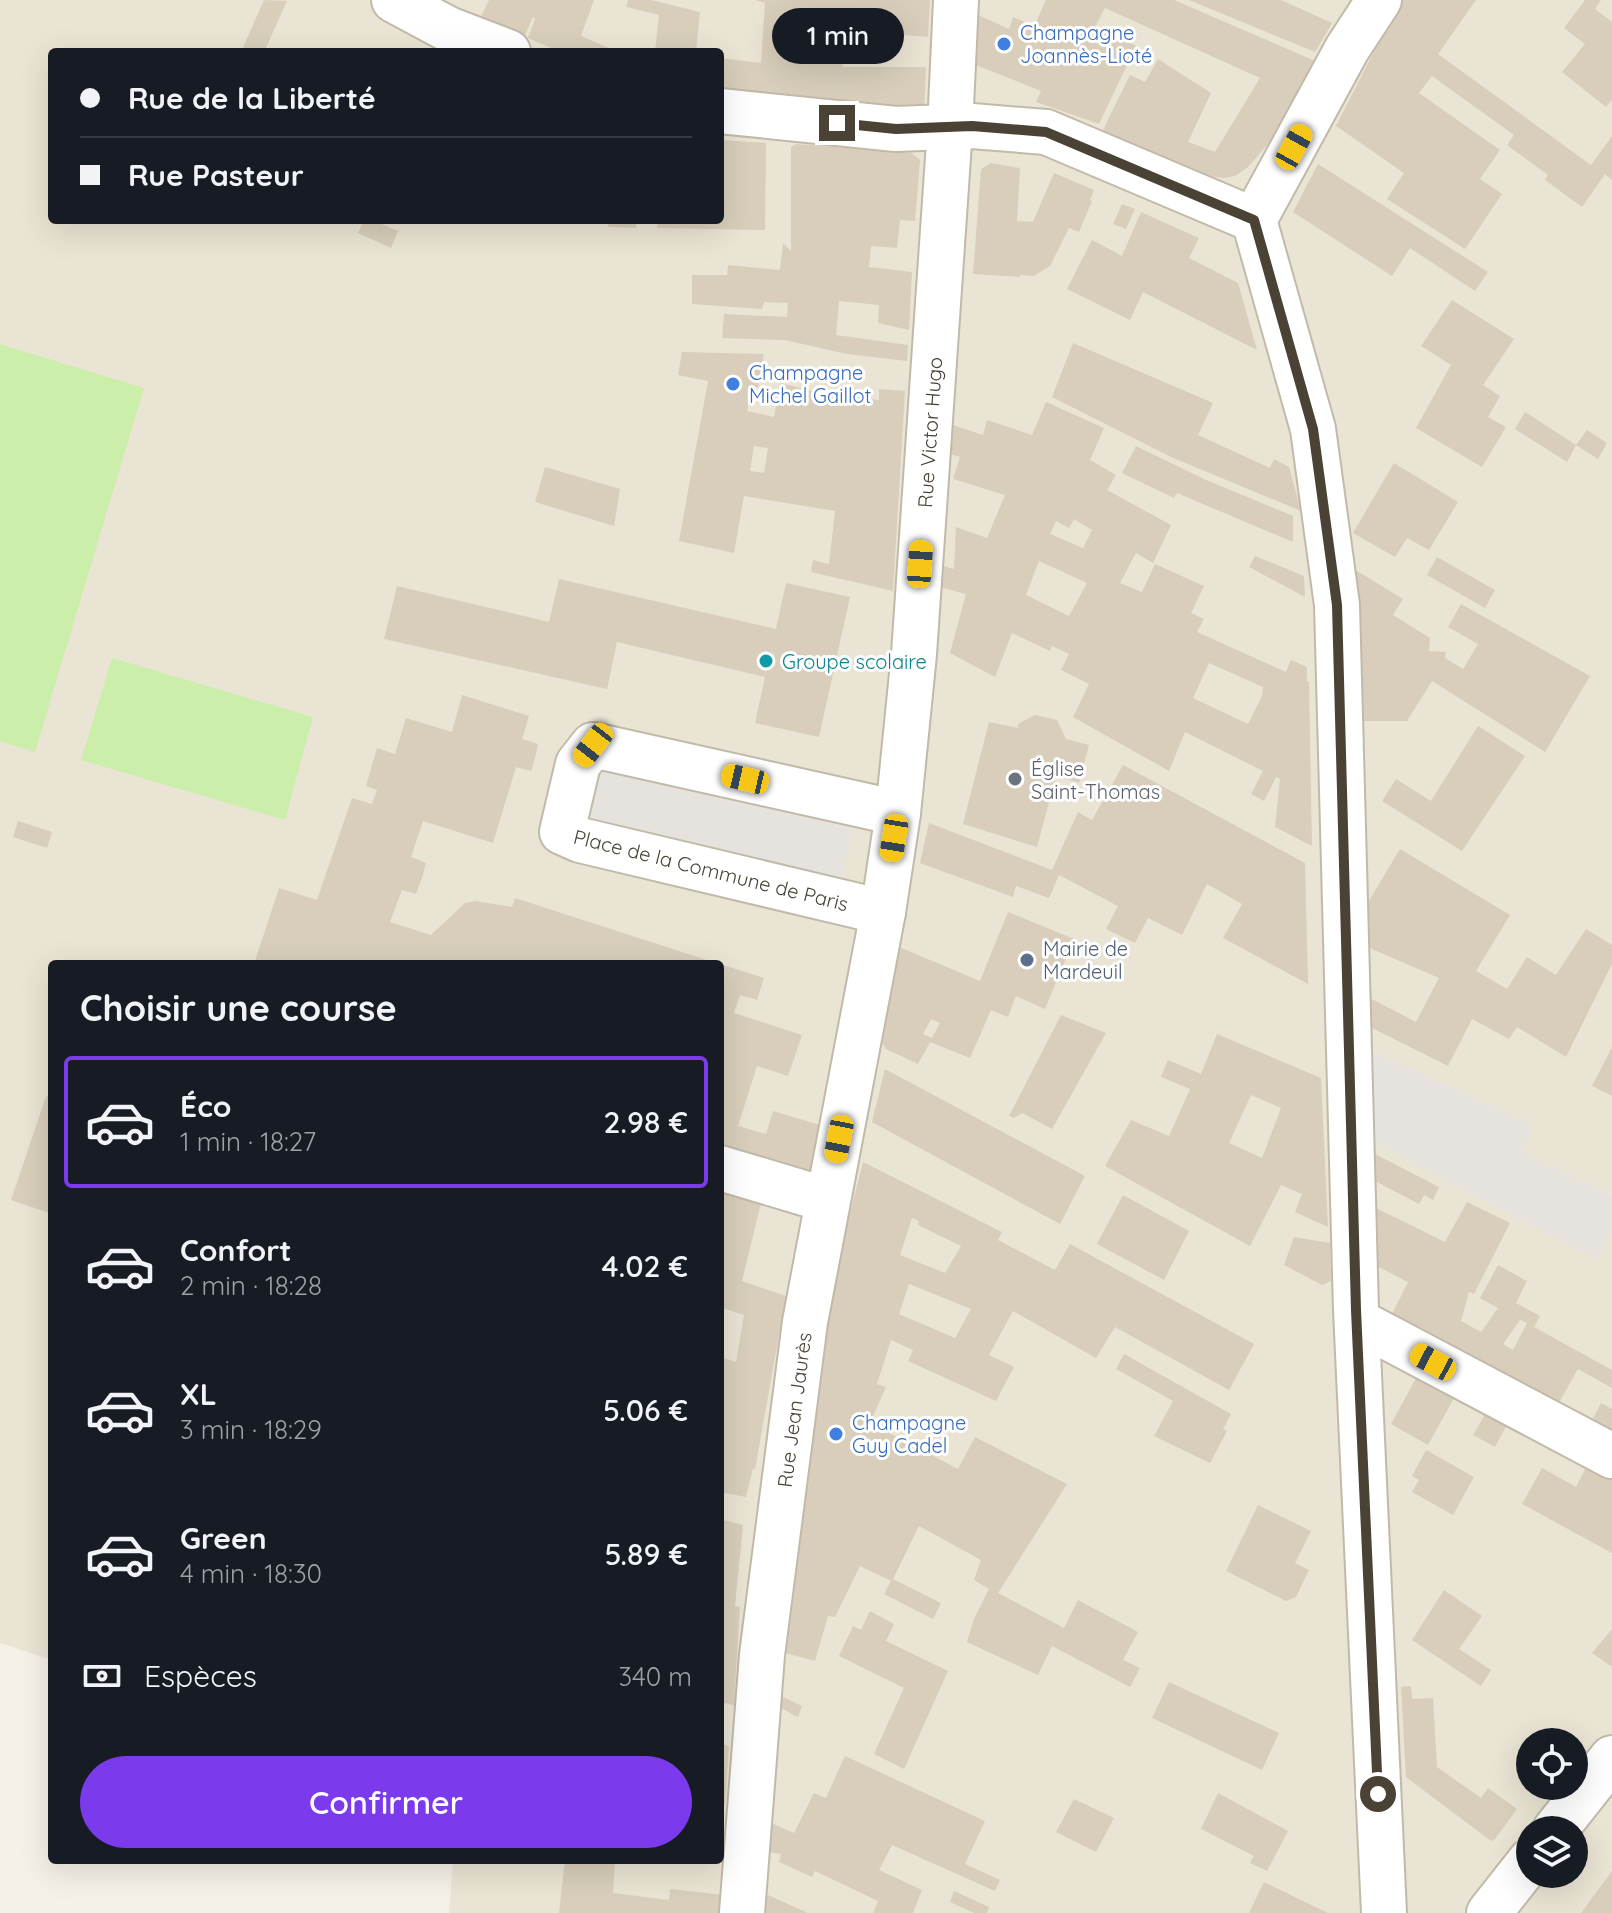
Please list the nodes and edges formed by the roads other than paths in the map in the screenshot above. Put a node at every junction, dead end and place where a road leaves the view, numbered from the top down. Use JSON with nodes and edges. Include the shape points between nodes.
{"nodes":[{"id":1,"x":394,"y":0,"type":"edge"},
{"id":2,"x":956,"y":0,"type":"edge"},
{"id":3,"x":1379,"y":0,"type":"edge"},
{"id":4,"x":498,"y":48,"type":"edge"},
{"id":5,"x":724,"y":111,"type":"edge"},
{"id":6,"x":950,"y":128,"type":"junction"},
{"id":7,"x":1254,"y":220,"type":"junction"},
{"id":8,"x":898,"y":813,"type":"junction"},
{"id":9,"x":883,"y":912,"type":"junction"},
{"id":10,"x":724,"y":1169,"type":"edge"},
{"id":11,"x":827,"y":1200,"type":"junction"},
{"id":12,"x":1357,"y":1321,"type":"junction"},
{"id":13,"x":1612,"y":1456,"type":"edge"},
{"id":14,"x":1612,"y":1758,"type":"edge"},
{"id":15,"x":1566,"y":1816,"type":"edge"},
{"id":16,"x":1516,"y":1879,"type":"edge"},
{"id":17,"x":742,"y":1913,"type":"edge"},
{"id":18,"x":1384,"y":1913,"type":"edge"},
{"id":19,"x":1489,"y":1913,"type":"edge"}],
"edges":[{"from":1,"to":4,"type":"street"},
{"from":2,"to":6,"type":"street","name":"Rue Victor Hugo"},
{"from":3,"to":7,"type":"street"},
{"from":5,"to":6,"type":"street","via":[[896,129]]},
{"from":6,"to":7,"type":"street","via":[[1046,132]]},
{"from":6,"to":8,"type":"street","name":"Rue Victor Hugo"},
{"from":7,"to":12,"type":"street","via":[[1313,429],[1337,605]]},
{"from":8,"to":9,"type":"street","name":"Rue Victor Hugo"},
{"from":8,"to":9,"type":"street","name":"Place de la Commune de Paris","via":[[593,745],[578,764],[562,832]]},
{"from":9,"to":11,"type":"street","name":"Rue Jean Jaurès"},
{"from":10,"to":11,"type":"street"},
{"from":11,"to":17,"type":"street","name":"Rue Jean Jaurès","via":[[805,1322],[762,1655]]},
{"from":12,"to":13,"type":"street"},
{"from":12,"to":18,"type":"street"},
{"from":14,"to":15,"type":"street"},
{"from":16,"to":19,"type":"street"}]}
